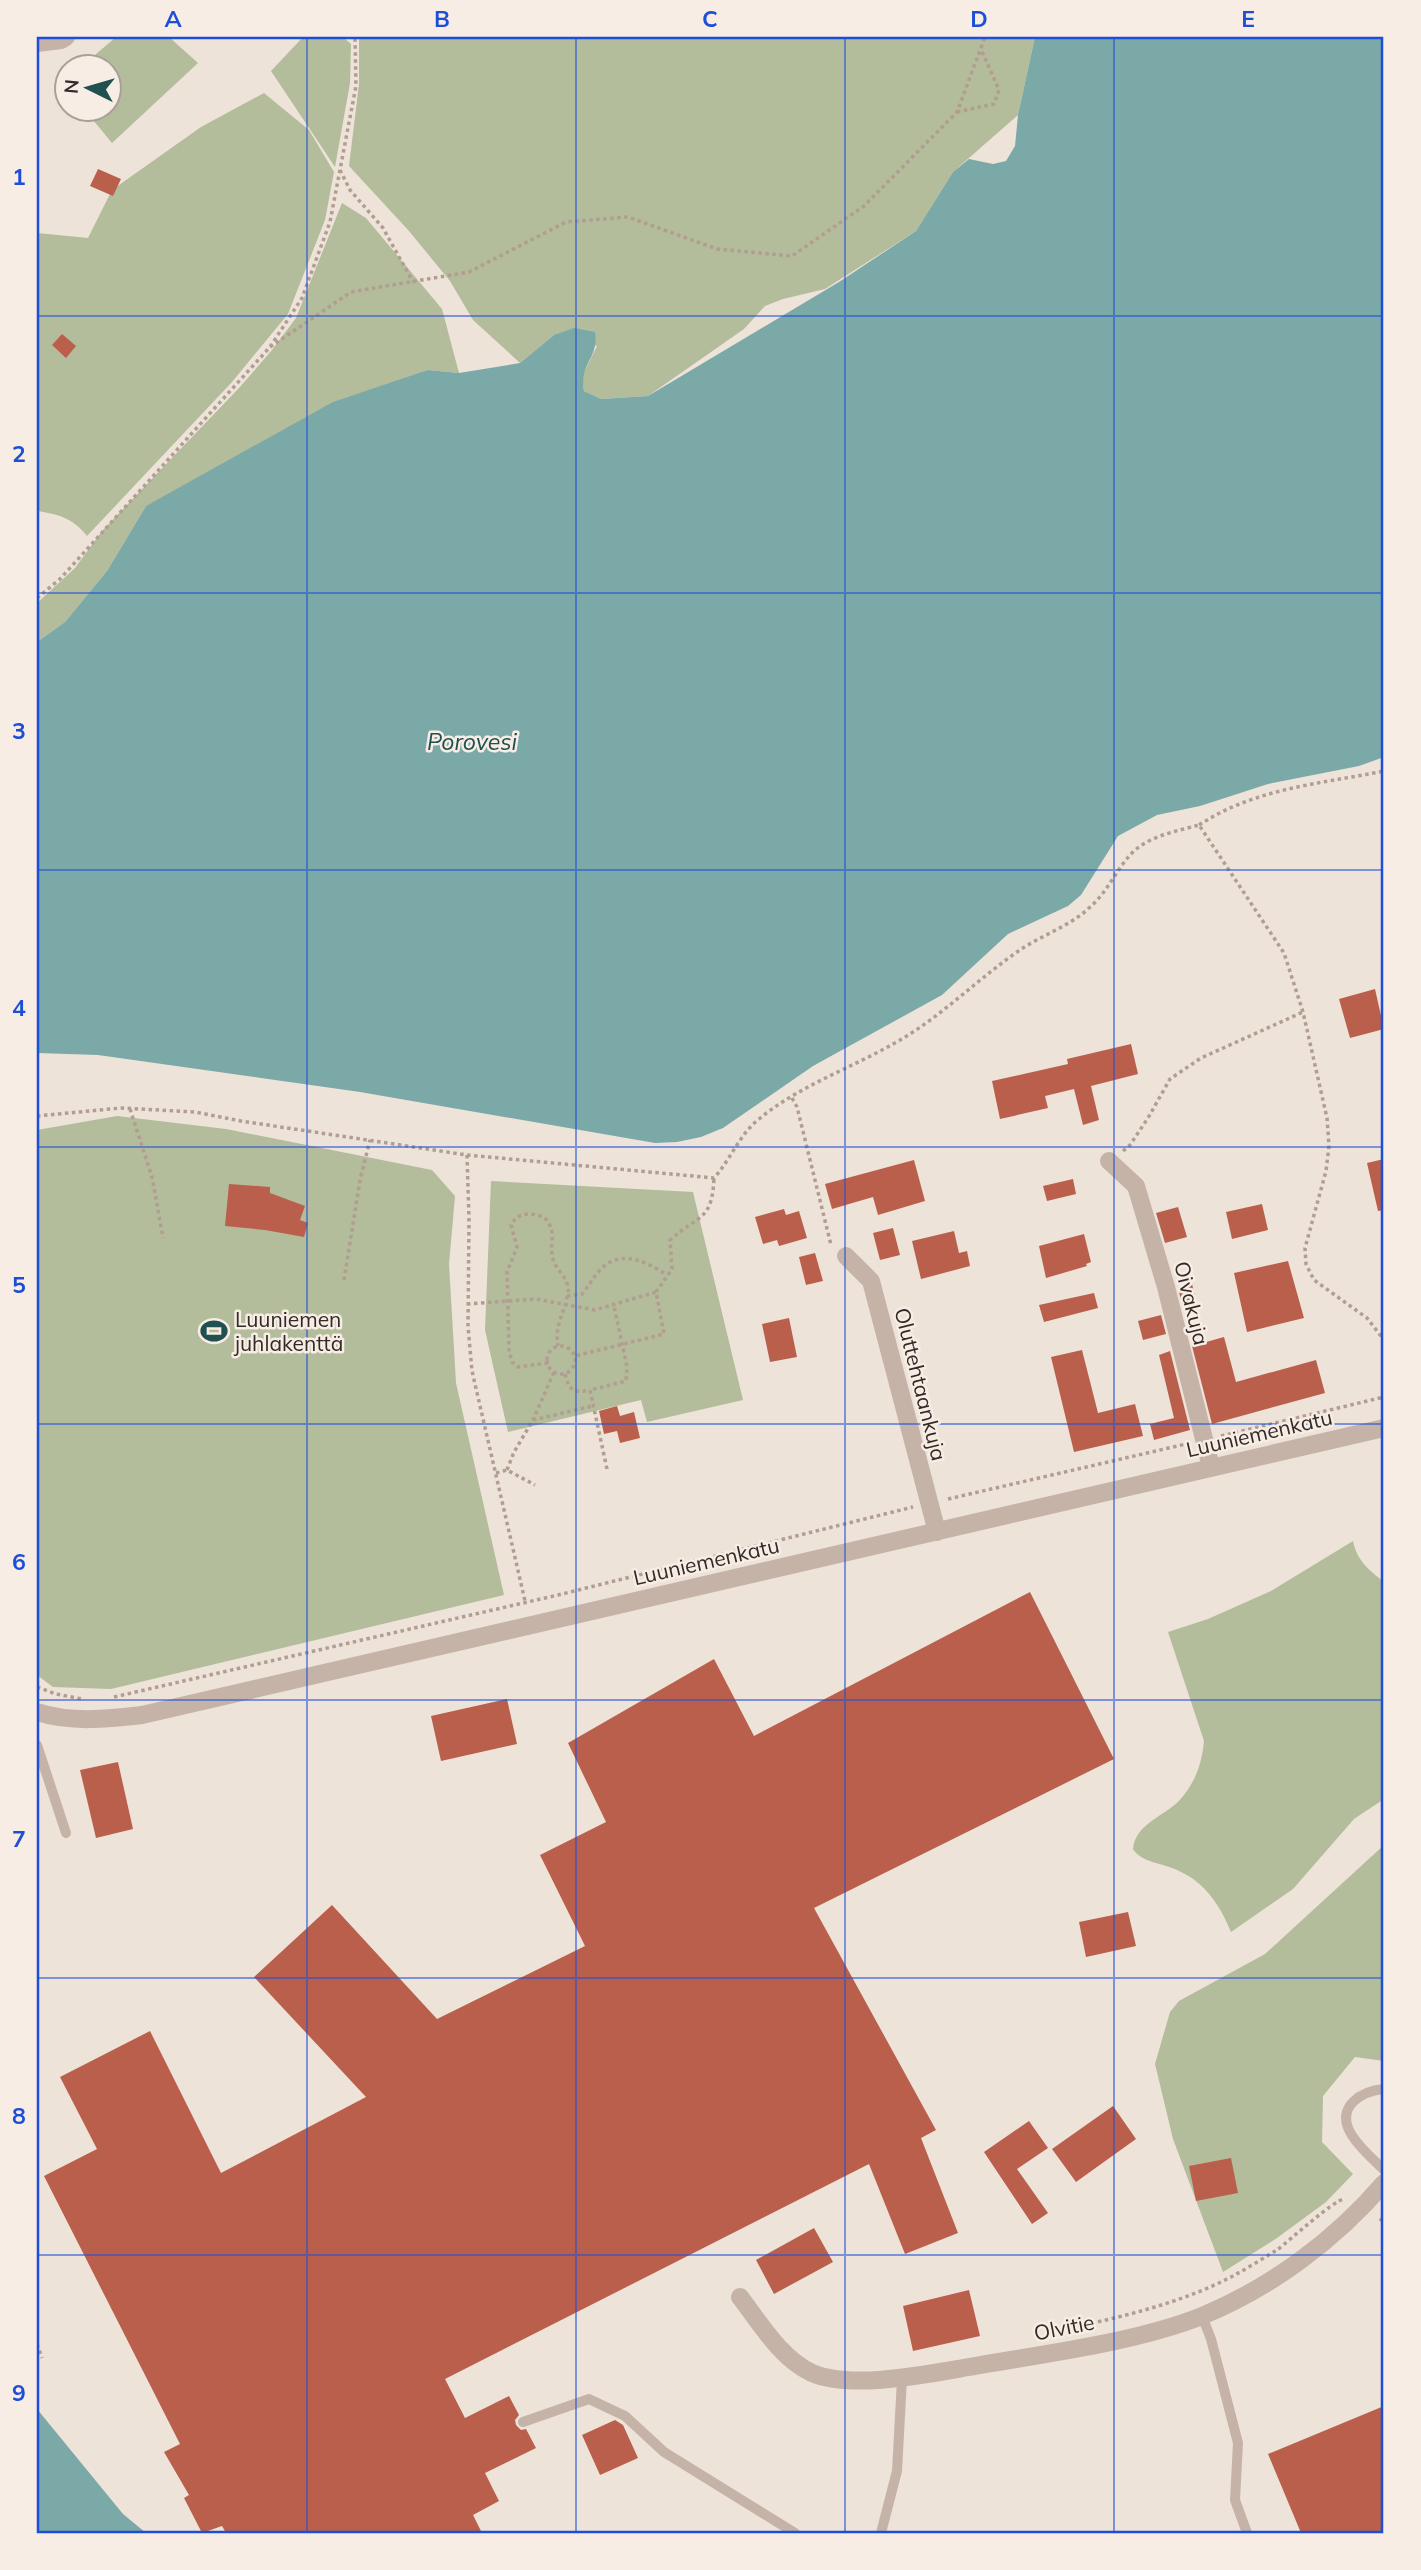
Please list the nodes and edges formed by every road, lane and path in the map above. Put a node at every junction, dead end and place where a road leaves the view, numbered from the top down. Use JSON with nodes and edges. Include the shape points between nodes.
{"nodes":[{"id":1,"x":66,"y":37,"type":"edge"},
{"id":2,"x":355,"y":37,"type":"edge"},
{"id":3,"x":985,"y":37,"type":"edge"},
{"id":4,"x":37,"y":43,"type":"edge"},
{"id":5,"x":981,"y":47,"type":"junction"},
{"id":6,"x":957,"y":112,"type":"junction"},
{"id":7,"x":340,"y":169,"type":"junction"},
{"id":8,"x":413,"y":282,"type":"junction"},
{"id":9,"x":270,"y":347,"type":"junction"},
{"id":10,"x":37,"y":598,"type":"edge"},
{"id":11,"x":1384,"y":771,"type":"edge"},
{"id":12,"x":1199,"y":825,"type":"junction"},
{"id":13,"x":1303,"y":1012,"type":"junction"},
{"id":14,"x":792,"y":1098,"type":"junction"},
{"id":15,"x":130,"y":1108,"type":"junction"},
{"id":16,"x":37,"y":1116,"type":"edge"},
{"id":17,"x":370,"y":1140,"type":"junction"},
{"id":18,"x":467,"y":1155,"type":"junction"},
{"id":19,"x":1109,"y":1161,"type":"joint"},
{"id":20,"x":714,"y":1178,"type":"junction"},
{"id":21,"x":163,"y":1238,"type":"dead end"},
{"id":22,"x":846,"y":1256,"type":"joint"},
{"id":23,"x":668,"y":1275,"type":"junction"},
{"id":24,"x":344,"y":1280,"type":"dead end"},
{"id":25,"x":656,"y":1292,"type":"junction"},
{"id":26,"x":567,"y":1296,"type":"junction"},
{"id":27,"x":509,"y":1301,"type":"junction"},
{"id":28,"x":467,"y":1304,"type":"junction"},
{"id":29,"x":564,"y":1305,"type":"junction"},
{"id":30,"x":614,"y":1305,"type":"junction"},
{"id":31,"x":1384,"y":1340,"type":"edge"},
{"id":32,"x":622,"y":1345,"type":"junction"},
{"id":33,"x":558,"y":1346,"type":"junction"},
{"id":34,"x":575,"y":1356,"type":"junction"},
{"id":35,"x":548,"y":1363,"type":"junction"},
{"id":36,"x":554,"y":1371,"type":"junction"},
{"id":37,"x":565,"y":1374,"type":"junction"},
{"id":38,"x":590,"y":1390,"type":"junction"},
{"id":39,"x":1384,"y":1397,"type":"edge"},
{"id":40,"x":593,"y":1406,"type":"junction"},
{"id":41,"x":533,"y":1420,"type":"junction"},
{"id":42,"x":1384,"y":1428,"type":"edge"},
{"id":43,"x":1203,"y":1440,"type":"junction"},
{"id":44,"x":1211,"y":1467,"type":"junction"},
{"id":45,"x":607,"y":1469,"type":"dead end"},
{"id":46,"x":507,"y":1470,"type":"junction"},
{"id":47,"x":496,"y":1473,"type":"junction"},
{"id":48,"x":535,"y":1485,"type":"dead end"},
{"id":49,"x":929,"y":1503,"type":"junction"},
{"id":50,"x":937,"y":1532,"type":"junction"},
{"id":51,"x":526,"y":1602,"type":"junction"},
{"id":52,"x":37,"y":1686,"type":"edge"},
{"id":53,"x":108,"y":1698,"type":"dead end"},
{"id":54,"x":85,"y":1699,"type":"dead end"},
{"id":55,"x":37,"y":1712,"type":"edge"},
{"id":56,"x":37,"y":1745,"type":"edge"},
{"id":57,"x":66,"y":1833,"type":"dead end"},
{"id":58,"x":1384,"y":2090,"type":"edge"},
{"id":59,"x":1384,"y":2170,"type":"edge"},
{"id":60,"x":1384,"y":2183,"type":"edge"},
{"id":61,"x":1370,"y":2200,"type":"junction"},
{"id":62,"x":1384,"y":2216,"type":"edge"},
{"id":63,"x":1380,"y":2221,"type":"dead end"},
{"id":64,"x":740,"y":2297,"type":"dead end"},
{"id":65,"x":1202,"y":2316,"type":"junction"},
{"id":66,"x":1056,"y":2332,"type":"dead end"},
{"id":67,"x":37,"y":2344,"type":"edge"},
{"id":68,"x":42,"y":2358,"type":"dead end"},
{"id":69,"x":902,"y":2379,"type":"junction"},
{"id":70,"x":523,"y":2422,"type":"dead end"},
{"id":71,"x":795,"y":2533,"type":"edge"},
{"id":72,"x":881,"y":2533,"type":"edge"},
{"id":73,"x":1247,"y":2533,"type":"edge"}],
"edges":[{"from":1,"to":4,"type":"street"},
{"from":2,"to":7,"type":"path","via":[[356,86]]},
{"from":3,"to":5,"type":"path"},
{"from":5,"to":6,"type":"path"},
{"from":5,"to":6,"type":"path","via":[[999,90],[994,104]]},
{"from":6,"to":8,"type":"path","via":[[864,206],[792,256],[717,249],[628,217],[566,222],[469,272]]},
{"from":7,"to":8,"type":"path","via":[[350,190],[383,228]]},
{"from":7,"to":9,"type":"path","via":[[330,222],[302,298]]},
{"from":8,"to":9,"type":"path","via":[[351,292]]},
{"from":9,"to":10,"type":"path","via":[[60,579]]},
{"from":11,"to":12,"type":"path","via":[[1254,797]]},
{"from":12,"to":13,"type":"path","via":[[1284,953]]},
{"from":12,"to":14,"type":"path","via":[[1142,845],[1087,911],[1019,950],[945,1010],[895,1043]]},
{"from":13,"to":19,"type":"path","via":[[1201,1058],[1170,1079],[1130,1145]]},
{"from":13,"to":31,"type":"path","via":[[1329,1146],[1305,1248],[1306,1264],[1314,1280],[1367,1318]]},
{"from":14,"to":20,"type":"path","via":[[759,1119]]},
{"from":14,"to":22,"type":"path","via":[[831,1247]]},
{"from":15,"to":16,"type":"path"},
{"from":15,"to":17,"type":"path","via":[[195,1112]]},
{"from":15,"to":21,"type":"path","via":[[152,1177]]},
{"from":17,"to":18,"type":"path"},
{"from":17,"to":24,"type":"path"},
{"from":18,"to":20,"type":"path"},
{"from":18,"to":28,"type":"path"},
{"from":19,"to":43,"type":"street","name":"Oivakuja","via":[[1136,1186]]},
{"from":20,"to":23,"type":"path","via":[[713,1200],[705,1216],[670,1240],[673,1262]]},
{"from":22,"to":49,"type":"street","name":"Oluttehtaankuja","via":[[871,1281]]},
{"from":23,"to":25,"type":"path"},
{"from":23,"to":26,"type":"path","via":[[624,1258],[602,1268],[582,1294]]},
{"from":25,"to":30,"type":"path"},
{"from":25,"to":32,"type":"path","via":[[664,1334]]},
{"from":26,"to":27,"type":"path","via":[[565,1277],[553,1261],[550,1224],[529,1213],[511,1225],[517,1247],[507,1272]]},
{"from":26,"to":29,"type":"path"},
{"from":27,"to":28,"type":"path"},
{"from":27,"to":29,"type":"path","via":[[536,1299]]},
{"from":27,"to":35,"type":"path","via":[[512,1362],[525,1368]]},
{"from":28,"to":47,"type":"path","via":[[472,1371]]},
{"from":29,"to":30,"type":"path","via":[[595,1310]]},
{"from":29,"to":33,"type":"path","via":[[556,1332]]},
{"from":30,"to":32,"type":"path"},
{"from":32,"to":34,"type":"path"},
{"from":32,"to":38,"type":"path","via":[[626,1381]]},
{"from":33,"to":34,"type":"path","via":[[570,1348]]},
{"from":33,"to":35,"type":"path","via":[[549,1353]]},
{"from":34,"to":37,"type":"path","via":[[575,1365]]},
{"from":35,"to":36,"type":"path"},
{"from":36,"to":37,"type":"path"},
{"from":36,"to":41,"type":"path"},
{"from":37,"to":38,"type":"path","via":[[575,1393]]},
{"from":38,"to":40,"type":"path"},
{"from":39,"to":43,"type":"path"},
{"from":40,"to":41,"type":"path"},
{"from":40,"to":45,"type":"path"},
{"from":41,"to":46,"type":"path"},
{"from":42,"to":44,"type":"street","name":"Luuniemenkatu"},
{"from":43,"to":44,"type":"street","name":"Oivakuja"},
{"from":43,"to":49,"type":"path"},
{"from":44,"to":50,"type":"street","name":"Luuniemenkatu"},
{"from":46,"to":47,"type":"path"},
{"from":46,"to":48,"type":"path"},
{"from":47,"to":51,"type":"path"},
{"from":49,"to":50,"type":"street","name":"Oluttehtaankuja"},
{"from":49,"to":51,"type":"path"},
{"from":50,"to":55,"type":"street","name":"Luuniemenkatu","via":[[142,1715],[68,1719]]},
{"from":51,"to":53,"type":"path"},
{"from":52,"to":54,"type":"path"},
{"from":56,"to":57,"type":"lane"},
{"from":58,"to":59,"type":"lane","via":[[1357,2097],[1347,2116],[1349,2131]]},
{"from":60,"to":61,"type":"street","name":"Olvitie"},
{"from":61,"to":65,"type":"street","name":"Olvitie","via":[[1289,2268]]},
{"from":61,"to":66,"type":"path","via":[[1337,2200],[1277,2249],[1205,2290]]},
{"from":62,"to":63,"type":"path"},
{"from":64,"to":69,"type":"street","name":"Olvitie","via":[[784,2353],[814,2374],[838,2379]]},
{"from":65,"to":69,"type":"street","name":"Olvitie","via":[[1121,2339]]},
{"from":65,"to":73,"type":"lane","via":[[1238,2443],[1235,2500]]},
{"from":67,"to":68,"type":"path"},
{"from":69,"to":72,"type":"lane","via":[[897,2471]]},
{"from":70,"to":71,"type":"lane","via":[[589,2399],[625,2416],[664,2452]]}]}
